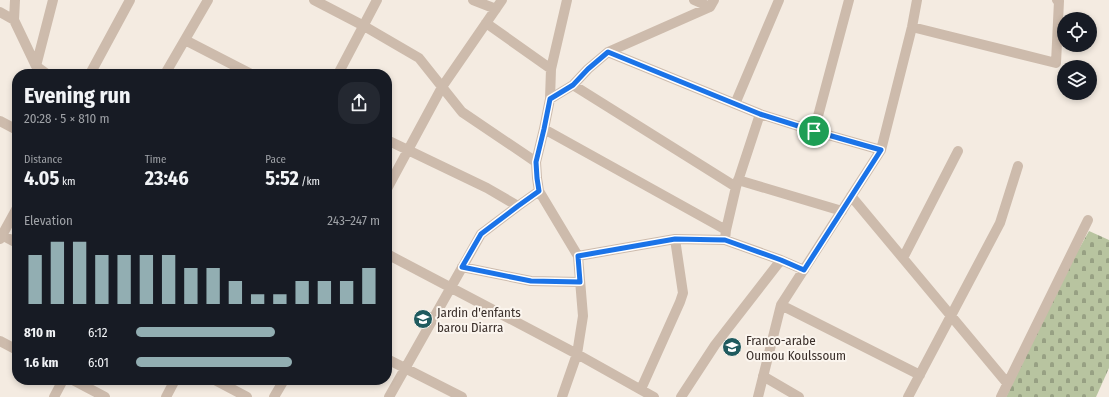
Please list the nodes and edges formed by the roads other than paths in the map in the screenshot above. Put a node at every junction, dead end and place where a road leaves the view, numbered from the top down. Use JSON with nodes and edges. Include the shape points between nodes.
{"nodes":[{"id":1,"x":15,"y":0,"type":"edge"},
{"id":2,"x":53,"y":0,"type":"edge"},
{"id":3,"x":130,"y":0,"type":"edge"},
{"id":4,"x":208,"y":0,"type":"edge"},
{"id":5,"x":314,"y":0,"type":"edge"},
{"id":6,"x":377,"y":0,"type":"edge"},
{"id":7,"x":473,"y":0,"type":"edge"},
{"id":8,"x":502,"y":0,"type":"edge"},
{"id":9,"x":567,"y":0,"type":"edge"},
{"id":10,"x":694,"y":0,"type":"edge"},
{"id":11,"x":779,"y":0,"type":"edge"},
{"id":12,"x":849,"y":0,"type":"edge"},
{"id":13,"x":917,"y":0,"type":"edge"},
{"id":14,"x":1057,"y":0,"type":"edge"},
{"id":15,"x":712,"y":4,"type":"edge"},
{"id":16,"x":496,"y":9,"type":"junction"},
{"id":17,"x":0,"y":12,"type":"edge"},
{"id":18,"x":14,"y":20,"type":"junction"},
{"id":19,"x":486,"y":23,"type":"junction"},
{"id":20,"x":364,"y":26,"type":"junction"},
{"id":21,"x":912,"y":27,"type":"junction"},
{"id":22,"x":185,"y":40,"type":"junction"},
{"id":23,"x":608,"y":52,"type":"junction"},
{"id":24,"x":36,"y":66,"type":"junction"},
{"id":25,"x":40,"y":69,"type":"edge"},
{"id":26,"x":93,"y":69,"type":"edge"},
{"id":27,"x":169,"y":69,"type":"edge"},
{"id":28,"x":241,"y":69,"type":"edge"},
{"id":29,"x":341,"y":69,"type":"edge"},
{"id":30,"x":551,"y":69,"type":"junction"},
{"id":31,"x":573,"y":85,"type":"junction"},
{"id":32,"x":442,"y":87,"type":"junction"},
{"id":33,"x":550,"y":99,"type":"junction"},
{"id":34,"x":736,"y":104,"type":"junction"},
{"id":35,"x":760,"y":114,"type":"junction"},
{"id":36,"x":0,"y":121,"type":"edge"},
{"id":37,"x":12,"y":127,"type":"edge"},
{"id":38,"x":544,"y":129,"type":"junction"},
{"id":39,"x":814,"y":131,"type":"junction"},
{"id":40,"x":392,"y":142,"type":"edge"},
{"id":41,"x":408,"y":150,"type":"junction"},
{"id":42,"x":881,"y":150,"type":"junction"},
{"id":43,"x":958,"y":151,"type":"dead end"},
{"id":44,"x":536,"y":162,"type":"junction"},
{"id":45,"x":1018,"y":166,"type":"dead end"},
{"id":46,"x":392,"y":180,"type":"edge"},
{"id":47,"x":737,"y":183,"type":"junction"},
{"id":48,"x":539,"y":191,"type":"junction"},
{"id":49,"x":851,"y":196,"type":"junction"},
{"id":50,"x":518,"y":206,"type":"junction"},
{"id":51,"x":842,"y":211,"type":"junction"},
{"id":52,"x":12,"y":217,"type":"edge"},
{"id":53,"x":1088,"y":220,"type":"dead end"},
{"id":54,"x":726,"y":235,"type":"junction"},
{"id":55,"x":1,"y":236,"type":"edge"},
{"id":56,"x":675,"y":239,"type":"junction"},
{"id":57,"x":12,"y":241,"type":"edge"},
{"id":58,"x":578,"y":256,"type":"junction"},
{"id":59,"x":392,"y":257,"type":"edge"},
{"id":60,"x":903,"y":258,"type":"junction"},
{"id":61,"x":781,"y":260,"type":"junction"},
{"id":62,"x":462,"y":267,"type":"junction"},
{"id":63,"x":804,"y":270,"type":"junction"},
{"id":64,"x":580,"y":282,"type":"junction"},
{"id":65,"x":451,"y":288,"type":"junction"},
{"id":66,"x":781,"y":305,"type":"junction"},
{"id":67,"x":951,"y":315,"type":"junction"},
{"id":68,"x":0,"y":341,"type":"edge"},
{"id":69,"x":12,"y":347,"type":"edge"},
{"id":70,"x":577,"y":354,"type":"junction"},
{"id":71,"x":392,"y":362,"type":"edge"},
{"id":72,"x":405,"y":369,"type":"junction"},
{"id":73,"x":920,"y":375,"type":"junction"},
{"id":74,"x":763,"y":376,"type":"junction"},
{"id":75,"x":1008,"y":383,"type":"junction"},
{"id":76,"x":60,"y":385,"type":"edge"},
{"id":77,"x":82,"y":385,"type":"edge"},
{"id":78,"x":171,"y":385,"type":"edge"},
{"id":79,"x":225,"y":385,"type":"edge"},
{"id":80,"x":281,"y":385,"type":"edge"},
{"id":81,"x":641,"y":389,"type":"junction"},
{"id":82,"x":458,"y":396,"type":"edge"},
{"id":83,"x":54,"y":397,"type":"edge"},
{"id":84,"x":105,"y":397,"type":"edge"},
{"id":85,"x":166,"y":397,"type":"edge"},
{"id":86,"x":247,"y":397,"type":"edge"},
{"id":87,"x":274,"y":397,"type":"edge"},
{"id":88,"x":389,"y":397,"type":"edge"},
{"id":89,"x":562,"y":397,"type":"edge"},
{"id":90,"x":654,"y":397,"type":"edge"},
{"id":91,"x":681,"y":397,"type":"edge"},
{"id":92,"x":758,"y":397,"type":"edge"},
{"id":93,"x":799,"y":397,"type":"edge"},
{"id":94,"x":908,"y":397,"type":"edge"},
{"id":95,"x":1001,"y":397,"type":"edge"}],
"edges":[{"from":1,"to":18,"type":"street"},
{"from":2,"to":24,"type":"street"},
{"from":3,"to":26,"type":"street"},
{"from":4,"to":22,"type":"street"},
{"from":5,"to":20,"type":"street"},
{"from":6,"to":20,"type":"street"},
{"from":7,"to":16,"type":"street"},
{"from":8,"to":16,"type":"street"},
{"from":9,"to":30,"type":"street"},
{"from":10,"to":15,"type":"street"},
{"from":11,"to":34,"type":"street"},
{"from":12,"to":39,"type":"street"},
{"from":13,"to":21,"type":"street"},
{"from":14,"to":21,"type":"street","via":[[1059,1],[1056,63]]},
{"from":15,"to":23,"type":"street"},
{"from":16,"to":19,"type":"street"},
{"from":17,"to":18,"type":"street"},
{"from":18,"to":24,"type":"street"},
{"from":19,"to":30,"type":"street"},
{"from":19,"to":32,"type":"street"},
{"from":20,"to":29,"type":"street"},
{"from":20,"to":32,"type":"street","via":[[419,58]]},
{"from":21,"to":42,"type":"street"},
{"from":22,"to":27,"type":"street"},
{"from":22,"to":28,"type":"street"},
{"from":23,"to":31,"type":"street"},
{"from":23,"to":34,"type":"street"},
{"from":24,"to":25,"type":"street"},
{"from":30,"to":33,"type":"street"},
{"from":31,"to":33,"type":"street"},
{"from":31,"to":47,"type":"street"},
{"from":32,"to":41,"type":"street"},
{"from":32,"to":44,"type":"street","via":[[462,112]]},
{"from":33,"to":38,"type":"street"},
{"from":34,"to":35,"type":"street"},
{"from":35,"to":39,"type":"street"},
{"from":35,"to":47,"type":"street"},
{"from":36,"to":37,"type":"street"},
{"from":38,"to":44,"type":"street"},
{"from":38,"to":54,"type":"street"},
{"from":39,"to":42,"type":"street"},
{"from":40,"to":41,"type":"street"},
{"from":41,"to":46,"type":"street"},
{"from":41,"to":50,"type":"street"},
{"from":42,"to":49,"type":"street"},
{"from":43,"to":60,"type":"street"},
{"from":44,"to":48,"type":"street"},
{"from":45,"to":67,"type":"street","via":[[1000,223]]},
{"from":47,"to":51,"type":"street"},
{"from":47,"to":54,"type":"street"},
{"from":48,"to":50,"type":"street"},
{"from":48,"to":58,"type":"street"},
{"from":49,"to":51,"type":"street"},
{"from":49,"to":60,"type":"street"},
{"from":50,"to":62,"type":"street","via":[[481,234]]},
{"from":51,"to":63,"type":"street"},
{"from":52,"to":55,"type":"street"},
{"from":53,"to":75,"type":"street"},
{"from":54,"to":56,"type":"street"},
{"from":54,"to":61,"type":"street"},
{"from":55,"to":57,"type":"street"},
{"from":56,"to":58,"type":"street"},
{"from":56,"to":81,"type":"street","via":[[683,293]]},
{"from":58,"to":64,"type":"street"},
{"from":59,"to":65,"type":"street"},
{"from":60,"to":67,"type":"street"},
{"from":61,"to":63,"type":"street"},
{"from":61,"to":91,"type":"street","via":[[716,345]]},
{"from":62,"to":64,"type":"street","via":[[531,281]]},
{"from":62,"to":65,"type":"street"},
{"from":63,"to":66,"type":"street"},
{"from":64,"to":70,"type":"street","via":[[583,316]]},
{"from":65,"to":70,"type":"street"},
{"from":65,"to":72,"type":"street"},
{"from":66,"to":73,"type":"street"},
{"from":66,"to":74,"type":"street"},
{"from":67,"to":73,"type":"street"},
{"from":67,"to":75,"type":"street"},
{"from":68,"to":69,"type":"street"},
{"from":70,"to":81,"type":"street"},
{"from":70,"to":89,"type":"street"},
{"from":71,"to":72,"type":"street"},
{"from":72,"to":82,"type":"street"},
{"from":72,"to":88,"type":"street"},
{"from":73,"to":94,"type":"street"},
{"from":74,"to":92,"type":"street"},
{"from":74,"to":93,"type":"street"},
{"from":75,"to":95,"type":"street"},
{"from":76,"to":83,"type":"street"},
{"from":77,"to":84,"type":"street"},
{"from":78,"to":85,"type":"street"},
{"from":79,"to":86,"type":"street"},
{"from":80,"to":87,"type":"street"},
{"from":81,"to":90,"type":"street"}]}
